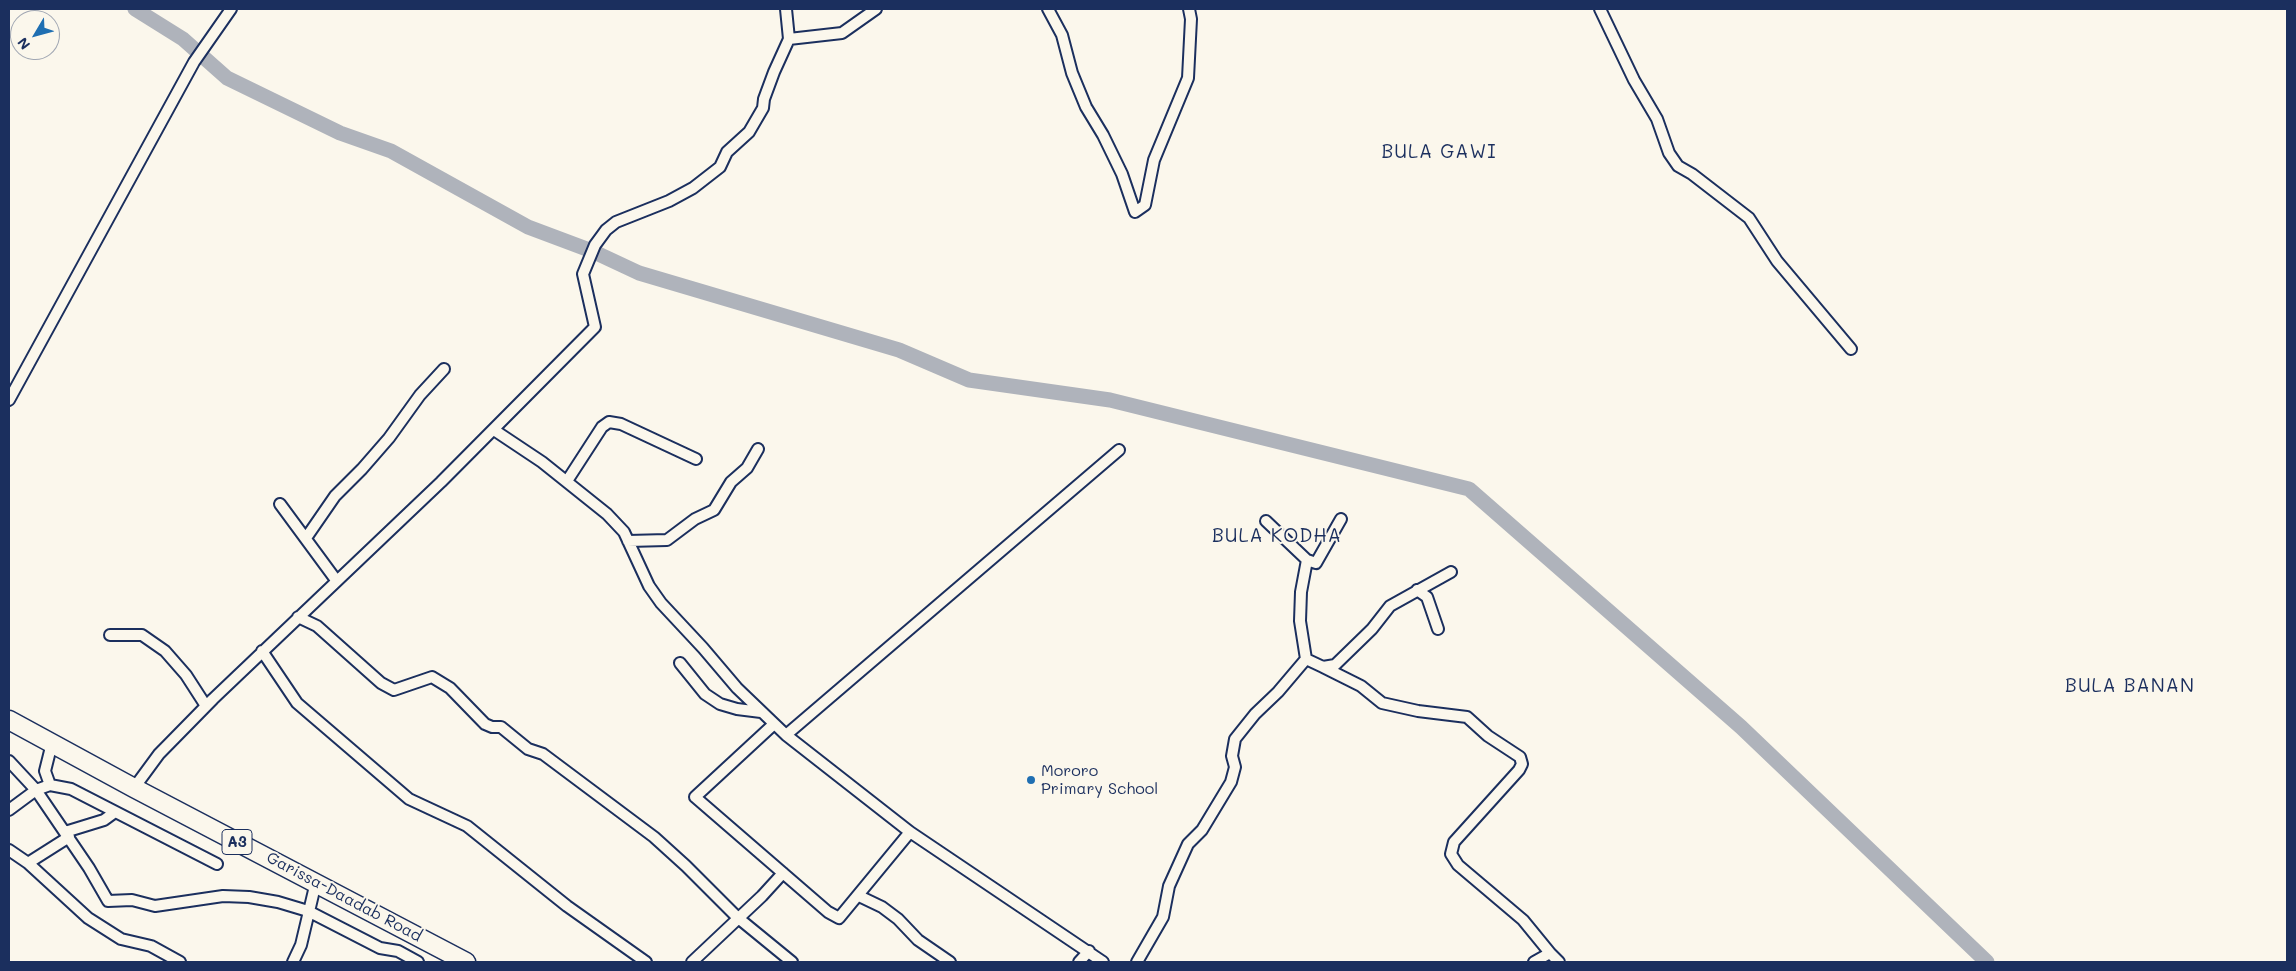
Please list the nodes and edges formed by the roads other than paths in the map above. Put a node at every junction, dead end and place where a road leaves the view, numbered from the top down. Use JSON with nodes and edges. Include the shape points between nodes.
{"nodes":[{"id":1,"x":231,"y":9,"type":"edge"},
{"id":2,"x":786,"y":9,"type":"edge"},
{"id":3,"x":876,"y":9,"type":"edge"},
{"id":4,"x":1048,"y":9,"type":"edge"},
{"id":5,"x":1189,"y":9,"type":"edge"},
{"id":6,"x":1600,"y":9,"type":"edge"},
{"id":7,"x":789,"y":38,"type":"junction"},
{"id":8,"x":1851,"y":349,"type":"dead end"},
{"id":9,"x":444,"y":369,"type":"dead end"},
{"id":10,"x":9,"y":400,"type":"edge"},
{"id":11,"x":494,"y":430,"type":"junction"},
{"id":12,"x":758,"y":449,"type":"dead end"},
{"id":13,"x":1119,"y":450,"type":"dead end"},
{"id":14,"x":696,"y":458,"type":"dead end"},
{"id":15,"x":567,"y":481,"type":"junction"},
{"id":16,"x":280,"y":504,"type":"dead end"},
{"id":17,"x":1341,"y":519,"type":"dead end"},
{"id":18,"x":1266,"y":521,"type":"dead end"},
{"id":19,"x":306,"y":538,"type":"junction"},
{"id":20,"x":628,"y":541,"type":"junction"},
{"id":21,"x":1307,"y":560,"type":"junction"},
{"id":22,"x":1450,"y":572,"type":"dead end"},
{"id":23,"x":336,"y":580,"type":"junction"},
{"id":24,"x":1418,"y":590,"type":"junction"},
{"id":25,"x":298,"y":617,"type":"junction"},
{"id":26,"x":1438,"y":629,"type":"dead end"},
{"id":27,"x":110,"y":635,"type":"dead end"},
{"id":28,"x":262,"y":651,"type":"junction"},
{"id":29,"x":1306,"y":659,"type":"junction"},
{"id":30,"x":680,"y":663,"type":"dead end"},
{"id":31,"x":1323,"y":667,"type":"junction"},
{"id":32,"x":206,"y":706,"type":"junction"},
{"id":33,"x":761,"y":712,"type":"junction"},
{"id":34,"x":9,"y":720,"type":"edge"},
{"id":35,"x":774,"y":724,"type":"junction"},
{"id":36,"x":786,"y":735,"type":"junction"},
{"id":37,"x":52,"y":743,"type":"junction"},
{"id":38,"x":9,"y":761,"type":"edge"},
{"id":39,"x":50,"y":785,"type":"junction"},
{"id":40,"x":134,"y":788,"type":"junction"},
{"id":41,"x":36,"y":790,"type":"junction"},
{"id":42,"x":9,"y":810,"type":"edge"},
{"id":43,"x":115,"y":812,"type":"junction"},
{"id":44,"x":910,"y":832,"type":"junction"},
{"id":45,"x":67,"y":834,"type":"junction"},
{"id":46,"x":9,"y":850,"type":"edge"},
{"id":47,"x":28,"y":863,"type":"junction"},
{"id":48,"x":218,"y":864,"type":"dead end"},
{"id":49,"x":783,"y":873,"type":"junction"},
{"id":50,"x":316,"y":882,"type":"junction"},
{"id":51,"x":859,"y":896,"type":"junction"},
{"id":52,"x":308,"y":911,"type":"junction"},
{"id":53,"x":737,"y":917,"type":"junction"},
{"id":54,"x":398,"y":951,"type":"junction"},
{"id":55,"x":1089,"y":951,"type":"junction"},
{"id":56,"x":1550,"y":953,"type":"junction"},
{"id":57,"x":180,"y":962,"type":"edge"},
{"id":58,"x":293,"y":962,"type":"edge"},
{"id":59,"x":400,"y":962,"type":"edge"},
{"id":60,"x":418,"y":962,"type":"edge"},
{"id":61,"x":466,"y":962,"type":"edge"},
{"id":62,"x":646,"y":962,"type":"edge"},
{"id":63,"x":692,"y":962,"type":"edge"},
{"id":64,"x":792,"y":962,"type":"edge"},
{"id":65,"x":950,"y":962,"type":"edge"},
{"id":66,"x":1079,"y":962,"type":"edge"},
{"id":67,"x":1103,"y":962,"type":"edge"},
{"id":68,"x":1137,"y":962,"type":"edge"},
{"id":69,"x":1534,"y":962,"type":"edge"},
{"id":70,"x":1559,"y":962,"type":"edge"}],
"edges":[{"from":1,"to":10,"type":"street","via":[[194,62]]},
{"from":2,"to":7,"type":"street"},
{"from":3,"to":7,"type":"street","via":[[842,32]]},
{"from":4,"to":5,"type":"street","via":[[1062,35],[1072,73],[1086,107],[1122,174],[1135,212],[1145,205],[1154,160],[1188,78]]},
{"from":6,"to":8,"type":"street","via":[[1634,80],[1657,118],[1669,153],[1678,166],[1749,218],[1777,261]]},
{"from":7,"to":11,"type":"street","via":[[763,108],[749,132],[727,152],[720,167],[693,188],[616,222],[606,230],[595,245],[583,274],[595,327]]},
{"from":9,"to":19,"type":"street","via":[[420,394],[389,438],[335,496]]},
{"from":11,"to":15,"type":"street"},
{"from":11,"to":23,"type":"street","via":[[386,536]]},
{"from":12,"to":20,"type":"street","via":[[747,468],[731,482],[714,510],[695,519],[667,540]]},
{"from":13,"to":36,"type":"street"},
{"from":14,"to":15,"type":"street","via":[[621,424],[609,422],[602,426]]},
{"from":15,"to":20,"type":"street","via":[[607,514]]},
{"from":16,"to":19,"type":"street"},
{"from":17,"to":21,"type":"street","via":[[1316,563]]},
{"from":18,"to":21,"type":"street"},
{"from":19,"to":23,"type":"street"},
{"from":20,"to":33,"type":"street","via":[[649,586],[661,603]]},
{"from":21,"to":29,"type":"street","via":[[1300,621]]},
{"from":22,"to":24,"type":"street"},
{"from":23,"to":25,"type":"street"},
{"from":24,"to":26,"type":"street","via":[[1427,597]]},
{"from":24,"to":31,"type":"street","via":[[1390,606],[1344,658]]},
{"from":25,"to":28,"type":"street"},
{"from":25,"to":53,"type":"street","via":[[317,626],[381,683],[394,690],[432,677],[450,688],[485,724],[492,728],[501,727],[528,749],[543,754],[654,837]]},
{"from":27,"to":32,"type":"street","via":[[142,635],[165,651]]},
{"from":28,"to":32,"type":"street"},
{"from":28,"to":62,"type":"street","via":[[297,703],[409,798],[466,826],[567,906]]},
{"from":29,"to":31,"type":"street"},
{"from":29,"to":68,"type":"street","via":[[1235,740],[1232,756],[1235,767],[1231,782],[1202,830],[1188,844],[1169,886],[1163,917]]},
{"from":30,"to":33,"type":"street","via":[[705,694],[720,704]]},
{"from":31,"to":56,"type":"street","via":[[1361,686],[1382,703],[1467,717],[1488,736],[1520,757],[1522,764],[1519,770],[1454,842],[1451,854],[1458,865],[1518,915]]},
{"from":32,"to":40,"type":"street","via":[[159,754]]},
{"from":33,"to":35,"type":"street"},
{"from":34,"to":37,"type":"highway","name":"Garissa-Daadab Road","number":"A3"},
{"from":35,"to":36,"type":"street"},
{"from":35,"to":49,"type":"street","via":[[695,797]]},
{"from":36,"to":44,"type":"street"},
{"from":37,"to":39,"type":"street","via":[[45,771]]},
{"from":37,"to":40,"type":"highway","name":"Garissa-Daadab Road","number":"A3"},
{"from":38,"to":41,"type":"street"},
{"from":39,"to":41,"type":"street"},
{"from":39,"to":43,"type":"street","via":[[71,789]]},
{"from":40,"to":50,"type":"highway","name":"Garissa-Daadab Road","number":"A3"},
{"from":41,"to":42,"type":"street"},
{"from":41,"to":45,"type":"street"},
{"from":43,"to":45,"type":"street","via":[[104,820]]},
{"from":43,"to":48,"type":"street"},
{"from":44,"to":51,"type":"street"},
{"from":44,"to":55,"type":"street"},
{"from":45,"to":47,"type":"street"},
{"from":45,"to":52,"type":"street","via":[[108,901],[132,900],[155,906],[223,896],[249,897]]},
{"from":46,"to":47,"type":"street"},
{"from":47,"to":57,"type":"street","via":[[102,927],[121,939],[151,946]]},
{"from":49,"to":51,"type":"street","via":[[839,918]]},
{"from":49,"to":53,"type":"street"},
{"from":50,"to":52,"type":"street"},
{"from":50,"to":61,"type":"highway","name":"Garissa-Daadab Road","number":"A3"},
{"from":51,"to":65,"type":"street","via":[[882,907],[918,940]]},
{"from":52,"to":54,"type":"street","via":[[380,948]]},
{"from":52,"to":58,"type":"street","via":[[301,945]]},
{"from":53,"to":63,"type":"street"},
{"from":53,"to":64,"type":"street"},
{"from":54,"to":59,"type":"street","name":"Garissa-Daadab Road"},
{"from":54,"to":60,"type":"street"},
{"from":55,"to":66,"type":"street"},
{"from":55,"to":67,"type":"street"},
{"from":56,"to":69,"type":"street"},
{"from":56,"to":70,"type":"street"}]}
